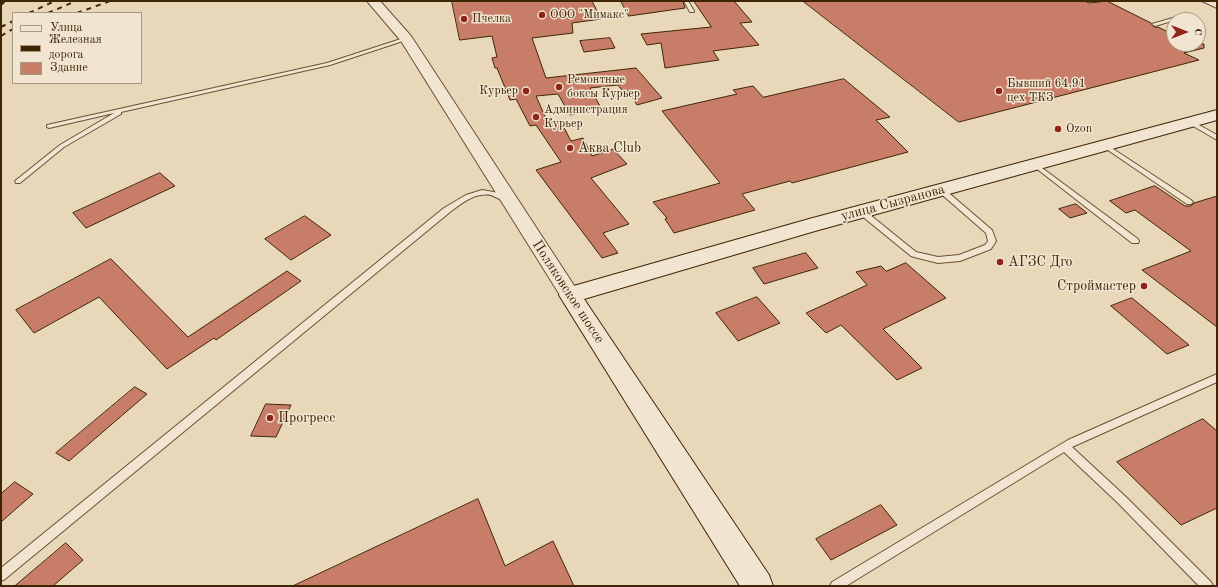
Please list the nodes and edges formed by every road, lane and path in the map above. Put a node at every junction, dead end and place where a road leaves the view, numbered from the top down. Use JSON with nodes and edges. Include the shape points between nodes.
{"nodes":[{"id":1,"x":376,"y":1,"type":"edge"},
{"id":2,"x":686,"y":1,"type":"edge"},
{"id":3,"x":1207,"y":1,"type":"edge"},
{"id":4,"x":1217,"y":6,"type":"edge"},
{"id":5,"x":692,"y":11,"type":"dead end"},
{"id":6,"x":1166,"y":21,"type":"edge"},
{"id":7,"x":1155,"y":24,"type":"dead end"},
{"id":8,"x":406,"y":40,"type":"junction"},
{"id":9,"x":126,"y":108,"type":"junction"},
{"id":10,"x":1217,"y":115,"type":"edge"},
{"id":11,"x":1190,"y":122,"type":"junction"},
{"id":12,"x":49,"y":126,"type":"dead end"},
{"id":13,"x":1217,"y":138,"type":"edge"},
{"id":14,"x":1104,"y":145,"type":"junction"},
{"id":15,"x":1034,"y":164,"type":"junction"},
{"id":16,"x":18,"y":181,"type":"dead end"},
{"id":17,"x":941,"y":190,"type":"junction"},
{"id":18,"x":510,"y":201,"type":"junction"},
{"id":19,"x":1190,"y":202,"type":"dead end"},
{"id":20,"x":861,"y":212,"type":"junction"},
{"id":21,"x":1135,"y":241,"type":"dead end"},
{"id":22,"x":570,"y":295,"type":"junction"},
{"id":23,"x":1217,"y":378,"type":"edge"},
{"id":24,"x":1065,"y":447,"type":"junction"},
{"id":25,"x":1,"y":575,"type":"edge"},
{"id":26,"x":758,"y":586,"type":"edge"},
{"id":27,"x":836,"y":586,"type":"edge"},
{"id":28,"x":1207,"y":586,"type":"edge"}],
"edges":[{"from":1,"to":8,"type":"street","name":"Поляковское шоссе"},
{"from":2,"to":5,"type":"lane"},
{"from":3,"to":4,"type":"street"},
{"from":6,"to":7,"type":"lane"},
{"from":8,"to":9,"type":"lane","via":[[328,64]]},
{"from":8,"to":18,"type":"street","name":"Поляковское шоссе"},
{"from":9,"to":12,"type":"lane"},
{"from":9,"to":16,"type":"lane","via":[[62,146]]},
{"from":10,"to":11,"type":"main road","name":"улица Сызранова"},
{"from":11,"to":13,"type":"lane"},
{"from":11,"to":14,"type":"main road","name":"улица Сызранова"},
{"from":14,"to":15,"type":"main road","name":"улица Сызранова"},
{"from":14,"to":19,"type":"lane"},
{"from":15,"to":17,"type":"main road","name":"улица Сызранова"},
{"from":15,"to":21,"type":"lane"},
{"from":17,"to":20,"type":"main road","name":"улица Сызранова"},
{"from":17,"to":20,"type":"lane","via":[[989,232],[992,241],[988,247],[960,258],[938,260],[914,254]]},
{"from":18,"to":22,"type":"street","name":"Поляковское шоссе"},
{"from":18,"to":25,"type":"lane","via":[[483,191],[469,195],[447,210]]},
{"from":20,"to":22,"type":"main road","name":"улица Сызранова"},
{"from":22,"to":26,"type":"main road","name":"Поляковское шоссе"},
{"from":23,"to":24,"type":"lane"},
{"from":24,"to":27,"type":"lane"},
{"from":24,"to":28,"type":"lane"}]}
